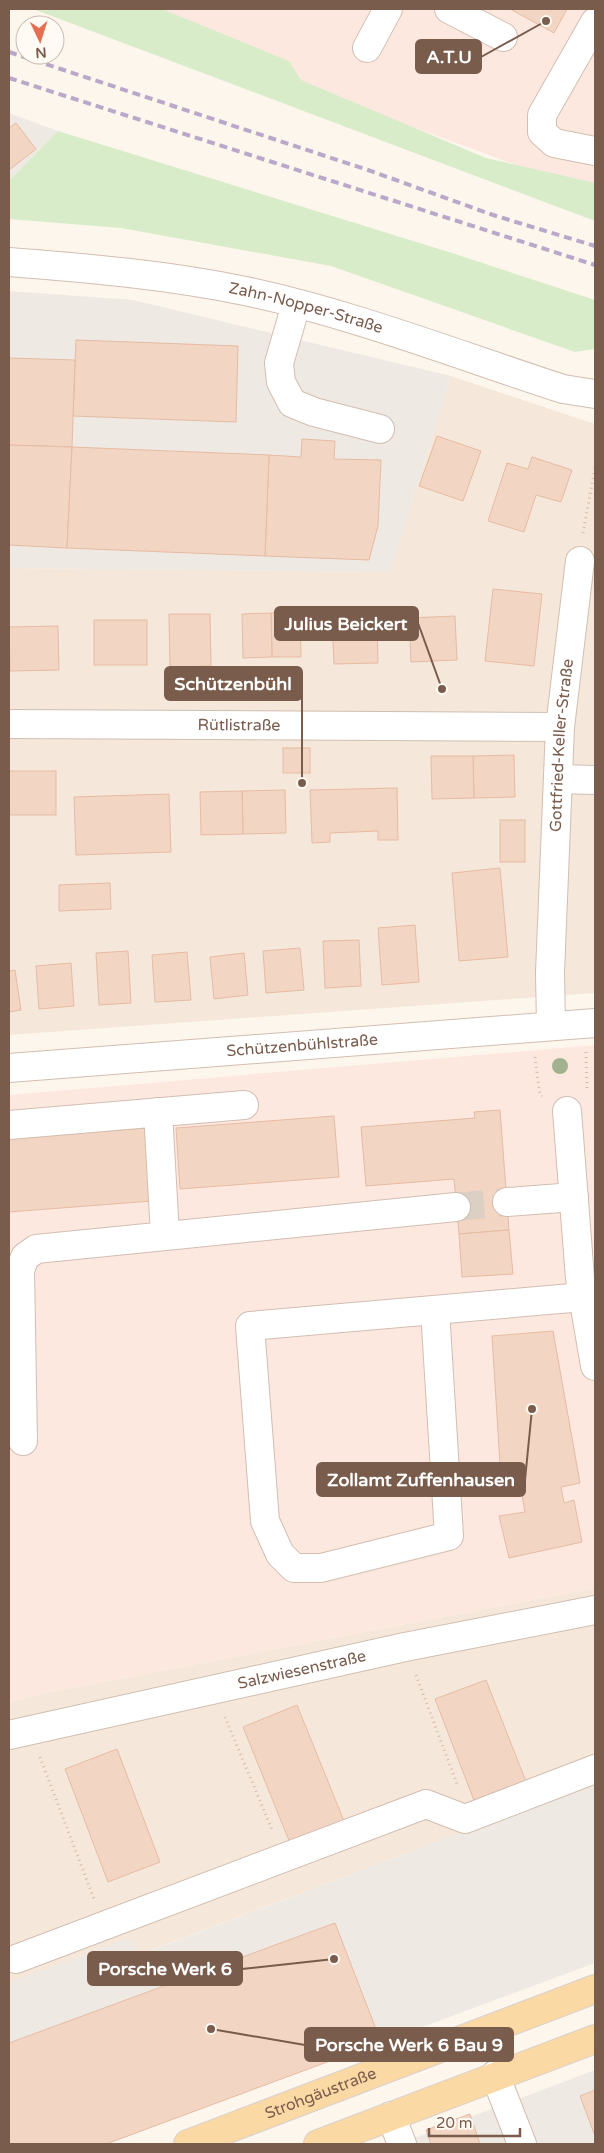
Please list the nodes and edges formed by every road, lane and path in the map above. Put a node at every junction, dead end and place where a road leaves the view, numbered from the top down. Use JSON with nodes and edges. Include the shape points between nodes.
{"nodes":[{"id":1,"x":388,"y":9,"type":"edge"},
{"id":2,"x":449,"y":9,"type":"edge"},
{"id":3,"x":595,"y":22,"type":"edge"},
{"id":4,"x":503,"y":37,"type":"dead end"},
{"id":5,"x":367,"y":48,"type":"dead end"},
{"id":6,"x":595,"y":151,"type":"edge"},
{"id":7,"x":9,"y":262,"type":"edge"},
{"id":8,"x":296,"y":304,"type":"junction"},
{"id":9,"x":595,"y":394,"type":"edge"},
{"id":10,"x":380,"y":429,"type":"dead end"},
{"id":11,"x":595,"y":468,"type":"edge"},
{"id":12,"x":580,"y":561,"type":"joint"},
{"id":13,"x":9,"y":724,"type":"edge"},
{"id":14,"x":560,"y":727,"type":"junction"},
{"id":15,"x":558,"y":779,"type":"junction"},
{"id":16,"x":595,"y":780,"type":"edge"},
{"id":17,"x":589,"y":1023,"type":"edge"},
{"id":18,"x":542,"y":1026,"type":"junction"},
{"id":19,"x":9,"y":1068,"type":"edge"},
{"id":20,"x":244,"y":1105,"type":"dead end"},
{"id":21,"x":567,"y":1111,"type":"junction"},
{"id":22,"x":158,"y":1112,"type":"junction"},
{"id":23,"x":9,"y":1125,"type":"edge"},
{"id":24,"x":574,"y":1197,"type":"junction"},
{"id":25,"x":507,"y":1202,"type":"tunnel mouth"},
{"id":26,"x":456,"y":1207,"type":"tunnel mouth"},
{"id":27,"x":165,"y":1235,"type":"junction"},
{"id":28,"x":586,"y":1284,"type":"edge"},
{"id":29,"x":435,"y":1310,"type":"junction"},
{"id":30,"x":595,"y":1366,"type":"edge"},
{"id":31,"x":24,"y":1441,"type":"dead end"},
{"id":32,"x":595,"y":1610,"type":"edge"},
{"id":33,"x":405,"y":1647,"type":"junction"},
{"id":34,"x":213,"y":1689,"type":"junction"},
{"id":35,"x":20,"y":1732,"type":"edge"},
{"id":36,"x":595,"y":1770,"type":"edge"},
{"id":37,"x":454,"y":1776,"type":"dead end"},
{"id":38,"x":265,"y":1812,"type":"dead end"},
{"id":39,"x":104,"y":1925,"type":"junction"},
{"id":40,"x":16,"y":1959,"type":"dead end"},
{"id":41,"x":595,"y":1989,"type":"edge"},
{"id":42,"x":479,"y":2035,"type":"junction"},
{"id":43,"x":595,"y":2039,"type":"edge"},
{"id":44,"x":495,"y":2075,"type":"junction"},
{"id":45,"x":391,"y":2116,"type":"junction"},
{"id":46,"x":188,"y":2144,"type":"edge"},
{"id":47,"x":318,"y":2144,"type":"edge"},
{"id":48,"x":402,"y":2144,"type":"edge"},
{"id":49,"x":522,"y":2144,"type":"edge"}],
"edges":[{"from":1,"to":5,"type":"street"},
{"from":2,"to":4,"type":"street"},
{"from":3,"to":6,"type":"street","via":[[542,115],[542,132],[554,142]]},
{"from":7,"to":8,"type":"street","name":"Zahn-Nopper-Straße","via":[[182,280]]},
{"from":8,"to":9,"type":"street","name":"Zahn-Nopper-Straße","via":[[563,389]]},
{"from":8,"to":10,"type":"street","via":[[279,363],[281,382],[292,403]]},
{"from":11,"to":12,"type":"path"},
{"from":12,"to":14,"type":"street","name":"Gottfried-Keller-Straße"},
{"from":13,"to":14,"type":"street","name":"Rütlistraße"},
{"from":14,"to":15,"type":"street","name":"Gottfried-Keller-Straße"},
{"from":15,"to":16,"type":"street"},
{"from":15,"to":18,"type":"street","name":"Gottfried-Keller-Straße","via":[[550,973]]},
{"from":17,"to":18,"type":"street","name":"Schützenbühlstraße"},
{"from":17,"to":21,"type":"path","via":[[587,1089]]},
{"from":18,"to":19,"type":"street","name":"Schützenbühlstraße"},
{"from":18,"to":21,"type":"path","via":[[536,1072],[540,1095]]},
{"from":20,"to":22,"type":"street"},
{"from":21,"to":24,"type":"street"},
{"from":22,"to":23,"type":"street"},
{"from":22,"to":27,"type":"street"},
{"from":24,"to":25,"type":"street"},
{"from":24,"to":28,"type":"street"},
{"from":26,"to":27,"type":"street"},
{"from":27,"to":31,"type":"street","via":[[56,1245],[36,1249],[25,1257],[20,1270]]},
{"from":28,"to":29,"type":"street"},
{"from":28,"to":30,"type":"street"},
{"from":29,"to":29,"type":"street","via":[[250,1326],[265,1521],[280,1554],[294,1568],[321,1568],[449,1536]]},
{"from":32,"to":33,"type":"street","name":"Salzwiesenstraße"},
{"from":33,"to":34,"type":"street","name":"Salzwiesenstraße"},
{"from":33,"to":37,"type":"path"},
{"from":34,"to":35,"type":"street","name":"Salzwiesenstraße"},
{"from":34,"to":38,"type":"path"},
{"from":35,"to":39,"type":"path"},
{"from":36,"to":39,"type":"street","via":[[465,1819],[426,1804]]},
{"from":39,"to":40,"type":"street"},
{"from":41,"to":42,"type":"main road","name":"Strohgäustraße"},
{"from":42,"to":44,"type":"main road"},
{"from":42,"to":46,"type":"main road","name":"Strohgäustraße"},
{"from":43,"to":44,"type":"main road"},
{"from":44,"to":45,"type":"main road"},
{"from":44,"to":49,"type":"street"},
{"from":45,"to":47,"type":"main road"},
{"from":45,"to":48,"type":"street"}]}
